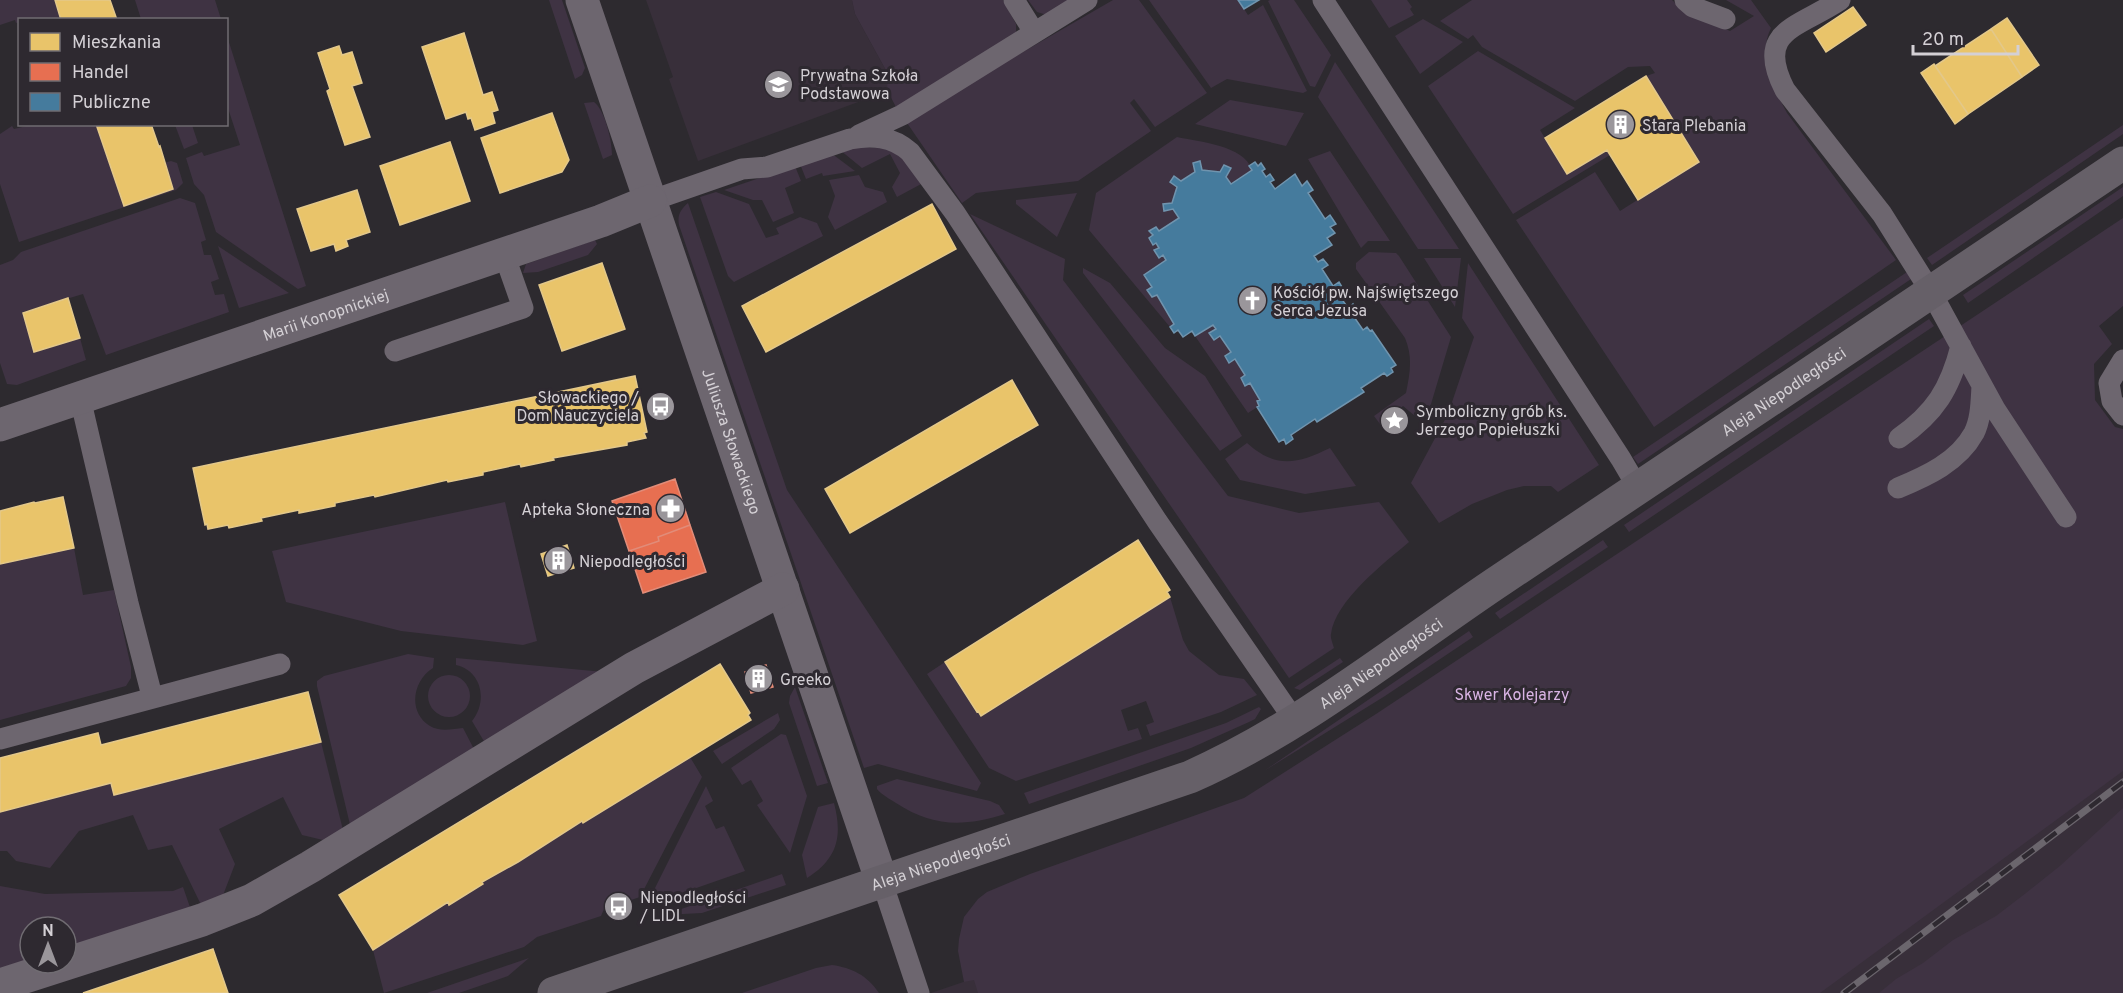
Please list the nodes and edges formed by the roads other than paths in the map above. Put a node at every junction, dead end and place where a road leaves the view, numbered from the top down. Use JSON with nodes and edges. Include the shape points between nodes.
{"nodes":[{"id":1,"x":582,"y":0,"type":"edge"},
{"id":2,"x":1014,"y":0,"type":"edge"},
{"id":3,"x":1088,"y":0,"type":"edge"},
{"id":4,"x":1323,"y":0,"type":"edge"},
{"id":5,"x":1685,"y":0,"type":"edge"},
{"id":6,"x":1840,"y":0,"type":"edge"},
{"id":7,"x":1725,"y":19,"type":"dead end"},
{"id":8,"x":1034,"y":32,"type":"junction"},
{"id":9,"x":850,"y":139,"type":"junction"},
{"id":10,"x":2123,"y":163,"type":"edge"},
{"id":11,"x":650,"y":201,"type":"junction"},
{"id":12,"x":504,"y":254,"type":"junction"},
{"id":13,"x":1931,"y":292,"type":"junction"},
{"id":14,"x":1961,"y":346,"type":"junction"},
{"id":15,"x":396,"y":351,"type":"dead end"},
{"id":16,"x":2123,"y":360,"type":"edge"},
{"id":17,"x":1982,"y":386,"type":"junction"},
{"id":18,"x":80,"y":398,"type":"junction"},
{"id":19,"x":2123,"y":415,"type":"edge"},
{"id":20,"x":0,"y":425,"type":"edge"},
{"id":21,"x":1899,"y":438,"type":"dead end"},
{"id":22,"x":1638,"y":488,"type":"junction"},
{"id":23,"x":1898,"y":488,"type":"dead end"},
{"id":24,"x":2066,"y":517,"type":"dead end"},
{"id":25,"x":783,"y":589,"type":"junction"},
{"id":26,"x":280,"y":664,"type":"dead end"},
{"id":27,"x":152,"y":696,"type":"junction"},
{"id":28,"x":1295,"y":722,"type":"junction"},
{"id":29,"x":0,"y":739,"type":"edge"},
{"id":30,"x":882,"y":882,"type":"junction"},
{"id":31,"x":0,"y":985,"type":"edge"},
{"id":32,"x":554,"y":993,"type":"edge"},
{"id":33,"x":919,"y":993,"type":"edge"}],
"edges":[{"from":1,"to":11,"type":"street","name":"Juliusza Słowackiego"},
{"from":2,"to":8,"type":"lane"},
{"from":3,"to":8,"type":"lane"},
{"from":4,"to":22,"type":"lane"},
{"from":5,"to":7,"type":"lane"},
{"from":6,"to":13,"type":"lane","via":[[1790,29],[1776,42],[1775,72],[1882,214]]},
{"from":8,"to":9,"type":"lane","via":[[902,115]]},
{"from":9,"to":11,"type":"lane","via":[[767,167],[742,169]]},
{"from":9,"to":28,"type":"lane","via":[[884,138],[910,152],[955,213],[1157,521]]},
{"from":10,"to":13,"type":"street","name":"Aleja Niepodległości"},
{"from":11,"to":12,"type":"street","name":"Marii Konopnickiej"},
{"from":11,"to":25,"type":"street","name":"Juliusza Słowackiego"},
{"from":12,"to":15,"type":"lane","via":[[523,308]]},
{"from":12,"to":18,"type":"street","name":"Marii Konopnickiej"},
{"from":13,"to":14,"type":"lane"},
{"from":13,"to":22,"type":"street","name":"Aleja Niepodległości"},
{"from":14,"to":17,"type":"lane"},
{"from":14,"to":21,"type":"lane","via":[[1940,400]]},
{"from":16,"to":19,"type":"lane","via":[[2109,383],[2112,401]]},
{"from":17,"to":23,"type":"lane","via":[[1974,432],[1962,449],[1942,466]]},
{"from":17,"to":24,"type":"lane"},
{"from":18,"to":20,"type":"street","name":"Marii Konopnickiej"},
{"from":18,"to":27,"type":"lane"},
{"from":22,"to":28,"type":"street","name":"Aleja Niepodległości"},
{"from":25,"to":30,"type":"street","name":"Juliusza Słowackiego"},
{"from":25,"to":31,"type":"street","via":[[634,668],[252,900]]},
{"from":26,"to":27,"type":"lane"},
{"from":27,"to":29,"type":"lane"},
{"from":28,"to":30,"type":"street","name":"Aleja Niepodległości","via":[[1231,759],[1190,777]]},
{"from":30,"to":32,"type":"street","name":"Aleja Niepodległości"},
{"from":30,"to":33,"type":"lane"}]}
